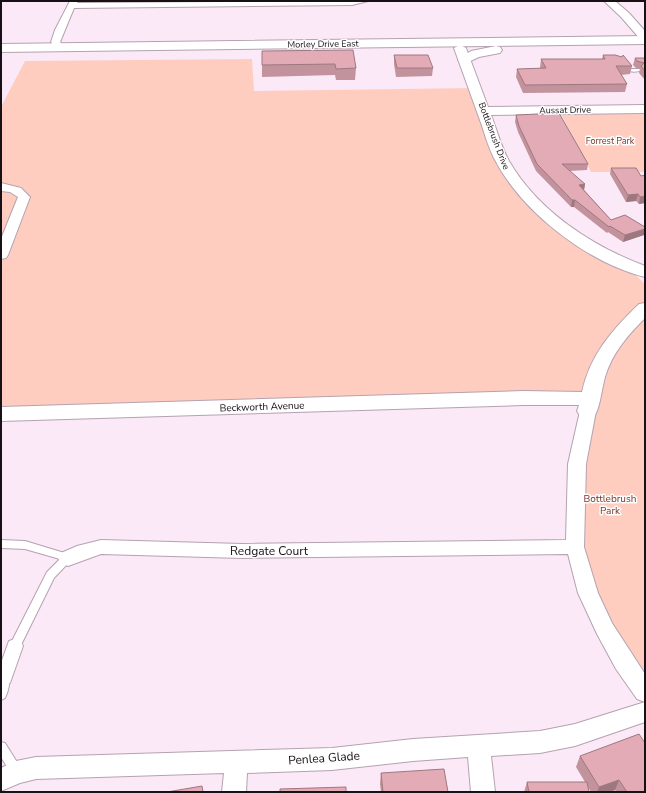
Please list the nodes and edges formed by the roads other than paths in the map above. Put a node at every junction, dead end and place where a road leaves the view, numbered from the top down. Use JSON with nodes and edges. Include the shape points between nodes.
{"nodes":[{"id":1,"x":364,"y":1,"type":"edge"},
{"id":2,"x":609,"y":1,"type":"edge"},
{"id":3,"x":73,"y":4,"type":"edge"},
{"id":4,"x":59,"y":30,"type":"junction"},
{"id":5,"x":645,"y":39,"type":"edge"},
{"id":6,"x":485,"y":42,"type":"junction"},
{"id":7,"x":417,"y":43,"type":"junction"},
{"id":8,"x":345,"y":44,"type":"junction"},
{"id":9,"x":245,"y":45,"type":"junction"},
{"id":10,"x":645,"y":46,"type":"edge"},
{"id":11,"x":40,"y":47,"type":"junction"},
{"id":12,"x":60,"y":47,"type":"junction"},
{"id":13,"x":1,"y":48,"type":"edge"},
{"id":14,"x":460,"y":48,"type":"junction"},
{"id":15,"x":504,"y":48,"type":"junction"},
{"id":16,"x":368,"y":49,"type":"junction"},
{"id":17,"x":261,"y":51,"type":"junction"},
{"id":18,"x":1,"y":54,"type":"edge"},
{"id":19,"x":464,"y":60,"type":"junction"},
{"id":20,"x":631,"y":70,"type":"edge"},
{"id":21,"x":640,"y":70,"type":"edge"},
{"id":22,"x":645,"y":109,"type":"edge"},
{"id":23,"x":485,"y":112,"type":"junction"},
{"id":24,"x":1,"y":187,"type":"edge"},
{"id":25,"x":1,"y":256,"type":"edge"},
{"id":26,"x":626,"y":266,"type":"junction"},
{"id":27,"x":645,"y":272,"type":"edge"},
{"id":28,"x":645,"y":284,"type":"edge"},
{"id":29,"x":645,"y":308,"type":"edge"},
{"id":30,"x":588,"y":405,"type":"junction"},
{"id":31,"x":1,"y":414,"type":"edge"},
{"id":32,"x":1,"y":544,"type":"edge"},
{"id":33,"x":575,"y":547,"type":"junction"},
{"id":34,"x":68,"y":558,"type":"junction"},
{"id":35,"x":15,"y":646,"type":"joint"},
{"id":36,"x":4,"y":678,"type":"joint"},
{"id":37,"x":645,"y":692,"type":"edge"},
{"id":38,"x":1,"y":695,"type":"edge"},
{"id":39,"x":645,"y":712,"type":"edge"},
{"id":40,"x":1,"y":747,"type":"edge"},
{"id":41,"x":479,"y":747,"type":"junction"},
{"id":42,"x":236,"y":763,"type":"junction"},
{"id":43,"x":9,"y":776,"type":"edge"},
{"id":44,"x":234,"y":792,"type":"edge"},
{"id":45,"x":483,"y":792,"type":"edge"}],
"edges":[{"from":1,"to":3,"type":"street"},
{"from":2,"to":5,"type":"street"},
{"from":3,"to":4,"type":"street"},
{"from":4,"to":11,"type":"street","via":[[49,42]]},
{"from":4,"to":12,"type":"street","via":[[55,42]]},
{"from":5,"to":6,"type":"main road","name":"Morley Drive East"},
{"from":6,"to":7,"type":"main road","name":"Morley Drive East"},
{"from":6,"to":14,"type":"street"},
{"from":7,"to":8,"type":"main road","name":"Morley Drive East"},
{"from":7,"to":14,"type":"street"},
{"from":8,"to":9,"type":"main road","name":"Morley Drive East"},
{"from":8,"to":16,"type":"main road","via":[[364,46]]},
{"from":9,"to":12,"type":"main road","name":"Morley Drive East"},
{"from":9,"to":17,"type":"main road","via":[[256,46]]},
{"from":10,"to":15,"type":"main road","name":"Morley Drive East"},
{"from":11,"to":12,"type":"main road","name":"Morley Drive East"},
{"from":11,"to":13,"type":"main road","name":"Morley Drive East"},
{"from":14,"to":15,"type":"main road","name":"Morley Drive East"},
{"from":14,"to":16,"type":"main road","name":"Morley Drive East"},
{"from":14,"to":19,"type":"street","name":"Bottlebrush Drive"},
{"from":15,"to":19,"type":"main road","via":[[475,54]]},
{"from":16,"to":17,"type":"main road","name":"Morley Drive East"},
{"from":17,"to":18,"type":"main road","name":"Morley Drive East"},
{"from":19,"to":23,"type":"street","name":"Bottlebrush Drive"},
{"from":20,"to":21,"type":"lane"},
{"from":22,"to":23,"type":"street","name":"Aussat Drive"},
{"from":23,"to":26,"type":"street","name":"Bottlebrush Drive","via":[[501,158],[521,190],[555,222]]},
{"from":24,"to":25,"type":"street","via":[[22,192],[24,197]]},
{"from":26,"to":27,"type":"street","name":"Bottlebrush Drive"},
{"from":26,"to":28,"type":"street","name":"Bottlebrush Drive"},
{"from":29,"to":30,"type":"street","via":[[616,337],[603,356]]},
{"from":30,"to":31,"type":"street","name":"Beckworth Avenue","via":[[523,398]]},
{"from":30,"to":33,"type":"street","via":[[577,464]]},
{"from":32,"to":34,"type":"lane","via":[[25,545]]},
{"from":33,"to":34,"type":"street","name":"Redgate Court","via":[[242,551],[101,547]]},
{"from":33,"to":37,"type":"street","via":[[588,593],[604,628]]},
{"from":34,"to":35,"type":"lane","name":"Redgate Court","via":[[50,575]]},
{"from":35,"to":36,"type":"street"},
{"from":36,"to":38,"type":"lane"},
{"from":39,"to":41,"type":"street","name":"Penlea Glade","via":[[554,739]]},
{"from":40,"to":43,"type":"lane"},
{"from":41,"to":42,"type":"street","name":"Penlea Glade","via":[[413,750],[332,759]]},
{"from":41,"to":45,"type":"street"},
{"from":42,"to":43,"type":"street","name":"Penlea Glade","via":[[36,768]]},
{"from":42,"to":44,"type":"street"}]}
